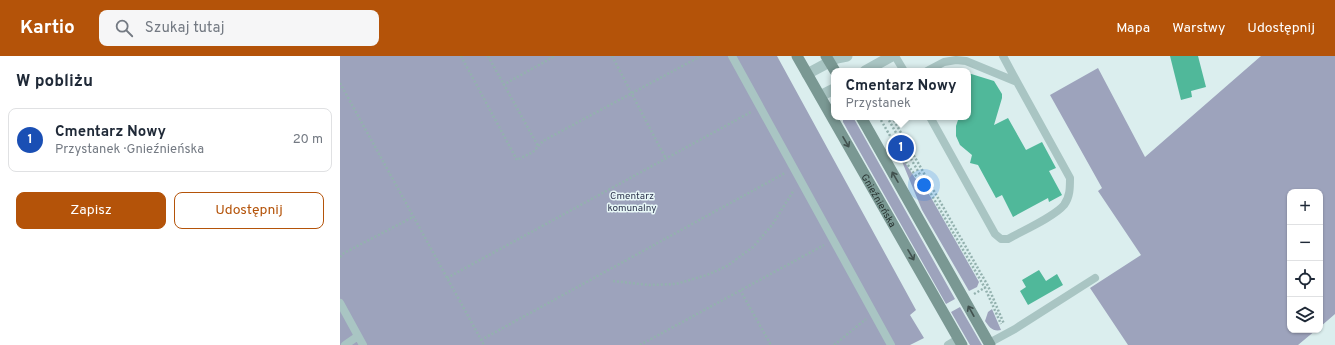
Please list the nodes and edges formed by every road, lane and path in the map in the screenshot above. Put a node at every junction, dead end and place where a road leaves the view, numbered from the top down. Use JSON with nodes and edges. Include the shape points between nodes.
{"nodes":[{"id":1,"x":461,"y":56,"type":"edge"},
{"id":2,"x":488,"y":56,"type":"edge"},
{"id":3,"x":555,"y":56,"type":"edge"},
{"id":4,"x":612,"y":56,"type":"edge"},
{"id":5,"x":701,"y":56,"type":"edge"},
{"id":6,"x":732,"y":56,"type":"edge"},
{"id":7,"x":797,"y":56,"type":"edge"},
{"id":8,"x":847,"y":56,"type":"edge"},
{"id":9,"x":894,"y":56,"type":"edge"},
{"id":10,"x":1003,"y":56,"type":"edge"},
{"id":11,"x":830,"y":63,"type":"edge"},
{"id":12,"x":871,"y":68,"type":"edge"},
{"id":13,"x":902,"y":68,"type":"edge"},
{"id":14,"x":933,"y":68,"type":"edge"},
{"id":15,"x":807,"y":74,"type":"junction"},
{"id":16,"x":1017,"y":82,"type":"junction"},
{"id":17,"x":340,"y":83,"type":"edge"},
{"id":18,"x":503,"y":85,"type":"junction"},
{"id":19,"x":831,"y":90,"type":"edge"},
{"id":20,"x":631,"y":93,"type":"junction"},
{"id":21,"x":820,"y":96,"type":"junction"},
{"id":22,"x":760,"y":107,"type":"junction"},
{"id":23,"x":831,"y":115,"type":"edge"},
{"id":24,"x":834,"y":120,"type":"edge"},
{"id":25,"x":863,"y":120,"type":"edge"},
{"id":26,"x":882,"y":120,"type":"edge"},
{"id":27,"x":889,"y":120,"type":"edge"},
{"id":28,"x":894,"y":120,"type":"edge"},
{"id":29,"x":932,"y":120,"type":"edge"},
{"id":30,"x":538,"y":146,"type":"junction"},
{"id":31,"x":666,"y":159,"type":"junction"},
{"id":32,"x":794,"y":168,"type":"junction"},
{"id":33,"x":799,"y":178,"type":"junction"},
{"id":34,"x":925,"y":184,"type":"junction"},
{"id":35,"x":930,"y":186,"type":"junction"},
{"id":36,"x":414,"y":217,"type":"junction"},
{"id":37,"x":833,"y":240,"type":"junction"},
{"id":38,"x":340,"y":256,"type":"edge"},
{"id":39,"x":447,"y":278,"type":"junction"},
{"id":40,"x":1095,"y":278,"type":"dead end"},
{"id":41,"x":613,"y":281,"type":"dead end"},
{"id":42,"x":988,"y":286,"type":"junction"},
{"id":43,"x":984,"y":288,"type":"junction"},
{"id":44,"x":740,"y":290,"type":"junction"},
{"id":45,"x":971,"y":295,"type":"dead end"},
{"id":46,"x":340,"y":303,"type":"edge"},
{"id":47,"x":873,"y":313,"type":"junction"},
{"id":48,"x":1006,"y":331,"type":"junction"},
{"id":49,"x":358,"y":336,"type":"junction"},
{"id":50,"x":481,"y":340,"type":"junction"},
{"id":51,"x":960,"y":342,"type":"edge"},
{"id":52,"x":990,"y":344,"type":"edge"},
{"id":53,"x":345,"y":345,"type":"edge"},
{"id":54,"x":363,"y":345,"type":"edge"},
{"id":55,"x":484,"y":345,"type":"edge"},
{"id":56,"x":640,"y":345,"type":"edge"},
{"id":57,"x":771,"y":345,"type":"edge"},
{"id":58,"x":834,"y":345,"type":"edge"},
{"id":59,"x":891,"y":345,"type":"edge"},
{"id":60,"x":948,"y":345,"type":"edge"}],
"edges":[{"from":1,"to":30,"type":"path","via":[[517,160],[533,152]]},
{"from":2,"to":18,"type":"path"},
{"from":3,"to":18,"type":"path"},
{"from":4,"to":20,"type":"path"},
{"from":5,"to":20,"type":"path"},
{"from":6,"to":22,"type":"lane"},
{"from":7,"to":15,"type":"main road","name":"Gnieźnieńska"},
{"from":8,"to":11,"type":"street"},
{"from":9,"to":12,"type":"street"},
{"from":9,"to":13,"type":"lane"},
{"from":10,"to":16,"type":"lane"},
{"from":11,"to":15,"type":"street"},
{"from":14,"to":16,"type":"lane","via":[[944,62],[966,61]]},
{"from":15,"to":21,"type":"main road","name":"Gnieźnieńska"},
{"from":16,"to":29,"type":"lane","via":[[1070,178],[1070,192],[1065,204],[1056,213],[1008,239],[1001,239],[995,234]]},
{"from":17,"to":36,"type":"path"},
{"from":18,"to":30,"type":"path"},
{"from":19,"to":21,"type":"street"},
{"from":20,"to":30,"type":"path"},
{"from":20,"to":31,"type":"path"},
{"from":21,"to":23,"type":"main road","name":"Gnieźnieńska","one_way":true},
{"from":22,"to":31,"type":"path"},
{"from":22,"to":32,"type":"lane"},
{"from":24,"to":51,"type":"main road","name":"Gnieźnieńska","one_way":true},
{"from":52,"to":25,"type":"main road","one_way":true},
{"from":26,"to":34,"type":"path","via":[[903,158]]},
{"from":27,"to":34,"type":"path"},
{"from":28,"to":35,"type":"path"},
{"from":31,"to":39,"type":"path"},
{"from":32,"to":33,"type":"lane"},
{"from":32,"to":50,"type":"path"},
{"from":33,"to":37,"type":"lane"},
{"from":33,"to":41,"type":"path","via":[[772,225],[753,247],[727,266],[676,284],[649,285]]},
{"from":34,"to":35,"type":"path"},
{"from":34,"to":43,"type":"path"},
{"from":35,"to":42,"type":"path"},
{"from":36,"to":38,"type":"path"},
{"from":36,"to":39,"type":"path"},
{"from":37,"to":44,"type":"path"},
{"from":37,"to":47,"type":"lane"},
{"from":39,"to":50,"type":"path"},
{"from":40,"to":48,"type":"lane"},
{"from":42,"to":43,"type":"path"},
{"from":42,"to":48,"type":"path"},
{"from":43,"to":45,"type":"path"},
{"from":43,"to":48,"type":"path"},
{"from":44,"to":56,"type":"path"},
{"from":44,"to":57,"type":"path"},
{"from":46,"to":49,"type":"lane"},
{"from":47,"to":58,"type":"path"},
{"from":47,"to":59,"type":"lane"},
{"from":48,"to":52,"type":"lane"},
{"from":49,"to":53,"type":"lane"},
{"from":49,"to":54,"type":"lane"},
{"from":50,"to":55,"type":"path"},
{"from":51,"to":60,"type":"lane"}]}
